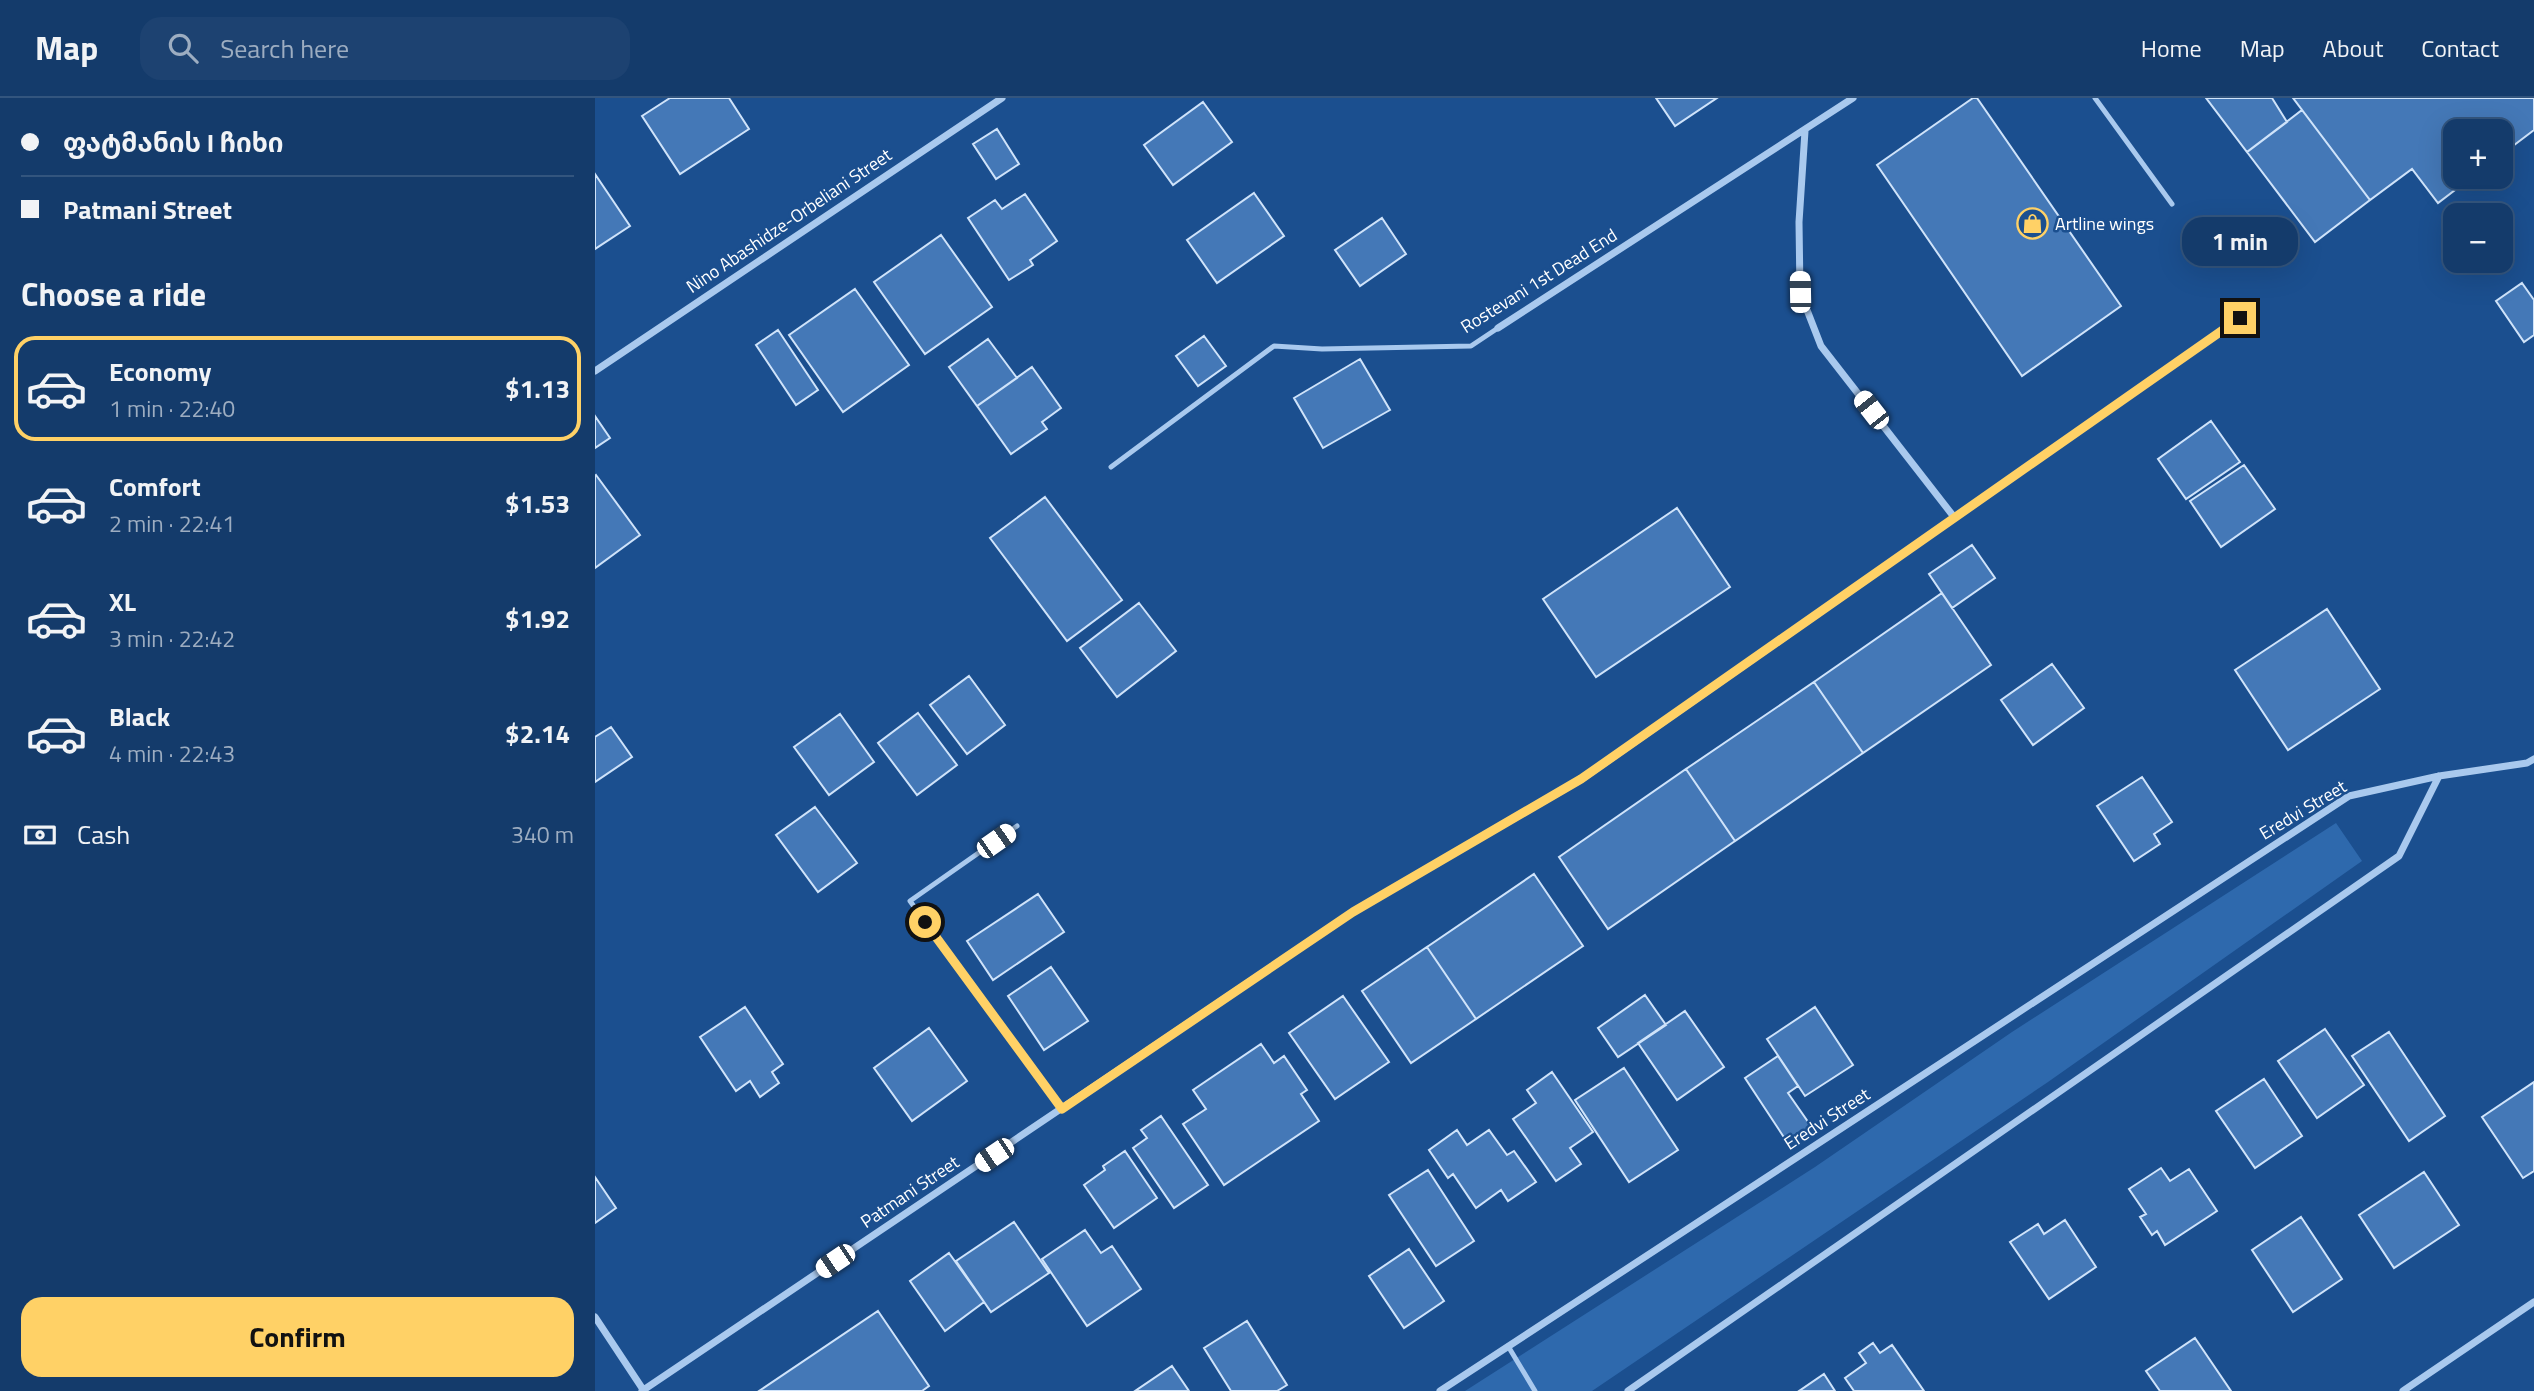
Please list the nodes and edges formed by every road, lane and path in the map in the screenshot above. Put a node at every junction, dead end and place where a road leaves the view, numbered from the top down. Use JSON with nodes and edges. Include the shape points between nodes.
{"nodes":[{"id":1,"x":1002,"y":98,"type":"edge"},
{"id":2,"x":1853,"y":98,"type":"edge"},
{"id":3,"x":2095,"y":98,"type":"edge"},
{"id":4,"x":1805,"y":131,"type":"junction"},
{"id":5,"x":2172,"y":204,"type":"dead end"},
{"id":6,"x":2240,"y":318,"type":"dead end"},
{"id":7,"x":1498,"y":328,"type":"joint"},
{"id":8,"x":595,"y":371,"type":"edge"},
{"id":9,"x":1111,"y":467,"type":"dead end"},
{"id":10,"x":1954,"y":517,"type":"junction"},
{"id":11,"x":2534,"y":759,"type":"edge"},
{"id":12,"x":2439,"y":776,"type":"junction"},
{"id":13,"x":1017,"y":826,"type":"dead end"},
{"id":14,"x":1062,"y":1109,"type":"junction"},
{"id":15,"x":2534,"y":1302,"type":"edge"},
{"id":16,"x":595,"y":1317,"type":"edge"},
{"id":17,"x":1508,"y":1346,"type":"junction"},
{"id":18,"x":643,"y":1391,"type":"edge"},
{"id":19,"x":1440,"y":1391,"type":"edge"},
{"id":20,"x":1535,"y":1391,"type":"edge"},
{"id":21,"x":1628,"y":1391,"type":"edge"},
{"id":22,"x":2403,"y":1391,"type":"edge"}],
"edges":[{"from":1,"to":8,"type":"street","name":"Nino Abashidze-Orbeliani Street"},
{"from":2,"to":4,"type":"street","name":"Rostevani 1st Dead End"},
{"from":3,"to":5,"type":"lane"},
{"from":4,"to":7,"type":"street","name":"Rostevani 1st Dead End"},
{"from":4,"to":10,"type":"street","via":[[1798,222],[1800,292],[1821,346]]},
{"from":6,"to":10,"type":"street","name":"Patmani Street"},
{"from":7,"to":9,"type":"lane","name":"Rostevani 1st Dead End","via":[[1471,346],[1274,346]]},
{"from":10,"to":14,"type":"street","name":"Patmani Street","via":[[1581,779],[1353,912]]},
{"from":11,"to":12,"type":"street","name":"Eredvi Street"},
{"from":12,"to":17,"type":"street","name":"Eredvi Street","via":[[2349,796]]},
{"from":12,"to":21,"type":"street","via":[[2399,856]]},
{"from":13,"to":14,"type":"lane","via":[[910,901]]},
{"from":14,"to":18,"type":"street","name":"Patmani Street"},
{"from":15,"to":22,"type":"street"},
{"from":16,"to":18,"type":"street"},
{"from":17,"to":19,"type":"street","name":"Eredvi Street"},
{"from":17,"to":20,"type":"lane"}]}
